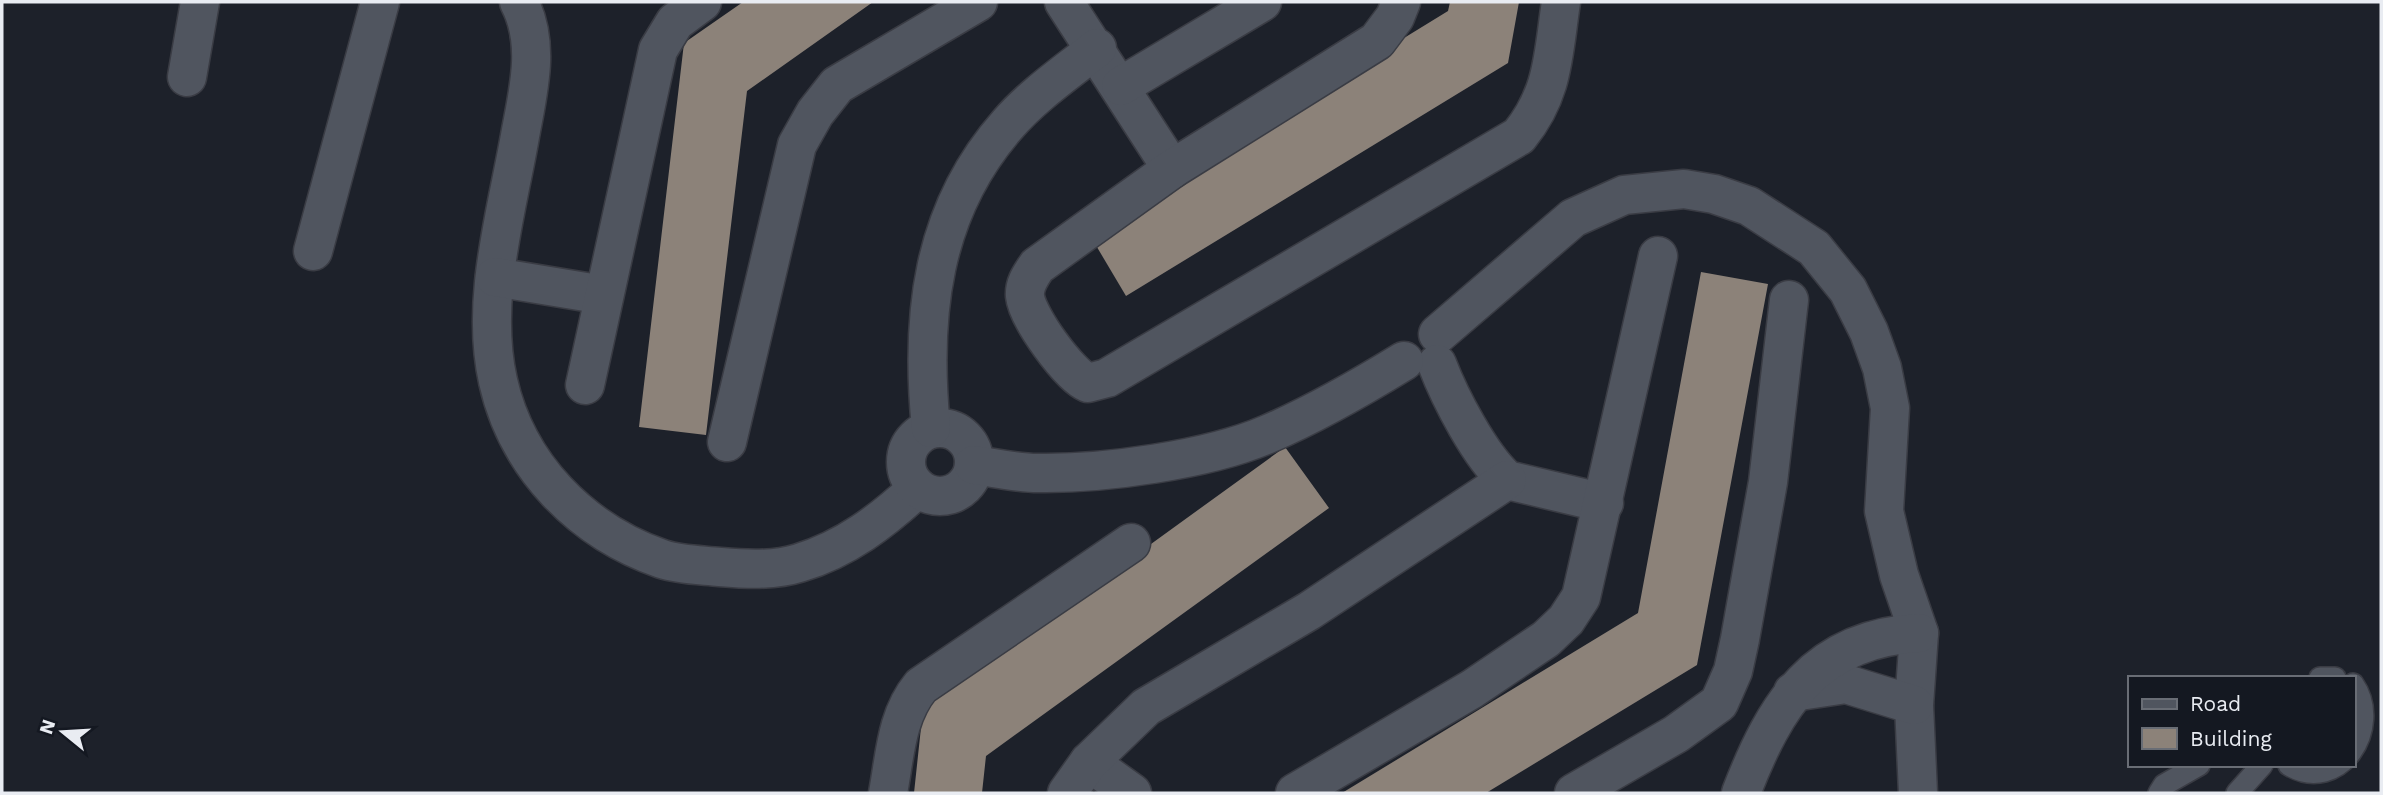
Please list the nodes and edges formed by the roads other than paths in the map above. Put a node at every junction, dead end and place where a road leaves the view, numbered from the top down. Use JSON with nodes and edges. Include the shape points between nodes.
{"nodes":[{"id":1,"x":201,"y":2,"type":"edge"},
{"id":2,"x":380,"y":2,"type":"edge"},
{"id":3,"x":519,"y":2,"type":"edge"},
{"id":4,"x":702,"y":2,"type":"edge"},
{"id":5,"x":978,"y":2,"type":"edge"},
{"id":6,"x":1064,"y":2,"type":"edge"},
{"id":7,"x":1262,"y":2,"type":"edge"},
{"id":8,"x":1401,"y":2,"type":"edge"},
{"id":9,"x":1561,"y":2,"type":"edge"},
{"id":10,"x":1097,"y":48,"type":"junction"},
{"id":11,"x":187,"y":77,"type":"dead end"},
{"id":12,"x":1121,"y":86,"type":"junction"},
{"id":13,"x":1172,"y":169,"type":"junction"},
{"id":14,"x":313,"y":251,"type":"dead end"},
{"id":15,"x":1658,"y":256,"type":"dead end"},
{"id":16,"x":495,"y":277,"type":"junction"},
{"id":17,"x":604,"y":295,"type":"junction"},
{"id":18,"x":1789,"y":300,"type":"dead end"},
{"id":19,"x":1426,"y":353,"type":"junction"},
{"id":20,"x":585,"y":385,"type":"dead end"},
{"id":21,"x":931,"y":428,"type":"junction"},
{"id":22,"x":727,"y":442,"type":"dead end"},
{"id":23,"x":974,"y":466,"type":"junction"},
{"id":24,"x":1507,"y":480,"type":"junction"},
{"id":25,"x":918,"y":488,"type":"junction"},
{"id":26,"x":1604,"y":503,"type":"junction"},
{"id":27,"x":1131,"y":543,"type":"dead end"},
{"id":28,"x":1919,"y":633,"type":"junction"},
{"id":29,"x":2355,"y":686,"type":"edge"},
{"id":30,"x":1793,"y":692,"type":"junction"},
{"id":31,"x":1914,"y":705,"type":"junction"},
{"id":32,"x":2381,"y":721,"type":"edge"},
{"id":33,"x":1089,"y":762,"type":"junction"},
{"id":34,"x":2196,"y":767,"type":"edge"},
{"id":35,"x":2260,"y":767,"type":"edge"},
{"id":36,"x":2292,"y":767,"type":"edge"},
{"id":37,"x":2334,"y":788,"type":"edge"},
{"id":38,"x":888,"y":793,"type":"edge"},
{"id":39,"x":1067,"y":793,"type":"edge"},
{"id":40,"x":1132,"y":793,"type":"edge"},
{"id":41,"x":1295,"y":793,"type":"edge"},
{"id":42,"x":1574,"y":793,"type":"edge"},
{"id":43,"x":1741,"y":793,"type":"edge"},
{"id":44,"x":1918,"y":793,"type":"edge"},
{"id":45,"x":2159,"y":793,"type":"edge"},
{"id":46,"x":2237,"y":793,"type":"edge"}],
"edges":[{"from":1,"to":11,"type":"street"},
{"from":2,"to":14,"type":"street"},
{"from":3,"to":16,"type":"street","via":[[527,15],[531,78]]},
{"from":4,"to":17,"type":"street","via":[[675,22],[658,50]]},
{"from":5,"to":22,"type":"street","via":[[837,85],[803,131]]},
{"from":6,"to":10,"type":"street"},
{"from":7,"to":12,"type":"street"},
{"from":8,"to":13,"type":"street","via":[[1377,41]]},
{"from":9,"to":13,"type":"street","via":[[1549,83],[1538,113],[1519,136],[1107,377],[1088,383],[1078,379],[1029,308],[1025,296],[1029,277],[1037,266]]},
{"from":10,"to":12,"type":"street"},
{"from":10,"to":21,"type":"street","via":[[1009,123],[979,160],[955,204],[941,248],[926,340]]},
{"from":12,"to":13,"type":"street"},
{"from":15,"to":26,"type":"street"},
{"from":16,"to":17,"type":"street"},
{"from":16,"to":25,"type":"street","via":[[491,326],[498,381],[513,431],[538,473],[617,540],[664,560],[745,569],[796,564],[836,550],[879,523]]},
{"from":17,"to":20,"type":"street"},
{"from":18,"to":42,"type":"street","via":[[1768,482],[1740,639],[1724,692],[1719,703],[1676,734]]},
{"from":19,"to":23,"type":"street","via":[[1266,435],[1200,454],[1037,473]]},
{"from":19,"to":24,"type":"street"},
{"from":19,"to":28,"type":"street","via":[[1573,218],[1624,195],[1684,189],[1725,198],[1772,219],[1814,248],[1849,290],[1869,331],[1889,408],[1884,511]]},
{"from":21,"to":23,"type":"street","via":[[957,432],[967,440]]},
{"from":21,"to":25,"type":"street","via":[[920,434],[906,454],[906,467]]},
{"from":23,"to":25,"type":"street","via":[[959,490],[945,496]]},
{"from":24,"to":26,"type":"street"},
{"from":24,"to":33,"type":"street","via":[[1309,611],[1146,707]]},
{"from":26,"to":41,"type":"street","via":[[1581,597],[1546,639],[1472,689]]},
{"from":27,"to":38,"type":"street","via":[[921,686],[904,714]]},
{"from":28,"to":30,"type":"street","via":[[1873,638],[1840,652]]},
{"from":28,"to":31,"type":"street"},
{"from":29,"to":32,"type":"lane","via":[[2373,704]]},
{"from":30,"to":31,"type":"street","via":[[1846,684]]},
{"from":30,"to":43,"type":"street","via":[[1758,749]]},
{"from":31,"to":44,"type":"street"},
{"from":32,"to":37,"type":"lane","via":[[2374,755],[2360,772]]},
{"from":33,"to":39,"type":"street"},
{"from":33,"to":40,"type":"street"},
{"from":34,"to":45,"type":"lane","via":[[2164,785]]},
{"from":35,"to":46,"type":"lane"},
{"from":36,"to":37,"type":"lane","via":[[2310,780]]}]}
